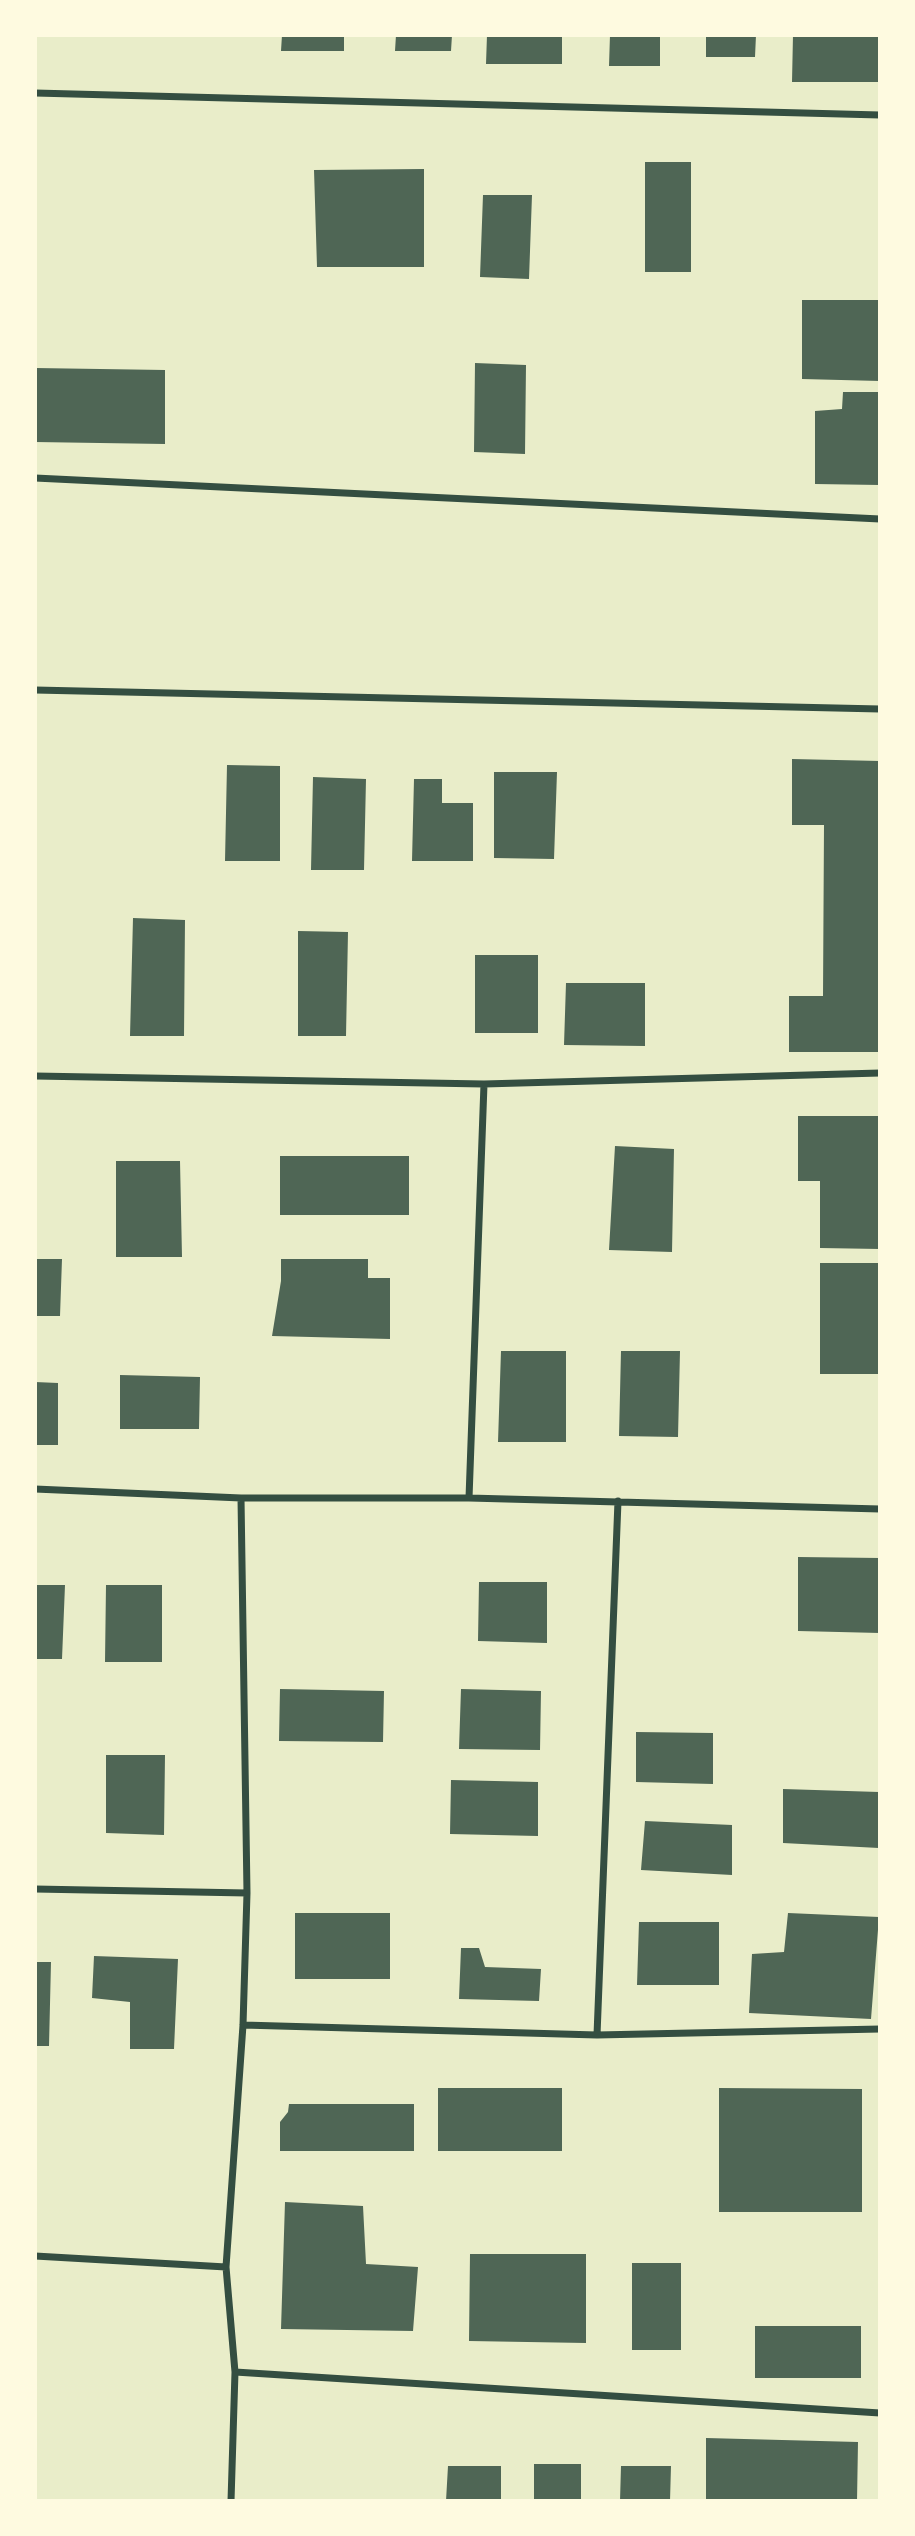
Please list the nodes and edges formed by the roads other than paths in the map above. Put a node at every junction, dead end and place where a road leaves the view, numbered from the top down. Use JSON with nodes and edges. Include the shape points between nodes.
{"nodes":[{"id":1,"x":35,"y":93,"type":"edge"},
{"id":2,"x":880,"y":115,"type":"edge"},
{"id":3,"x":35,"y":478,"type":"edge"},
{"id":4,"x":880,"y":519,"type":"edge"},
{"id":5,"x":35,"y":690,"type":"edge"},
{"id":6,"x":880,"y":709,"type":"edge"},
{"id":7,"x":880,"y":1073,"type":"edge"},
{"id":8,"x":35,"y":1076,"type":"edge"},
{"id":9,"x":484,"y":1084,"type":"junction"},
{"id":10,"x":35,"y":1489,"type":"edge"},
{"id":11,"x":242,"y":1498,"type":"junction"},
{"id":12,"x":469,"y":1498,"type":"junction"},
{"id":13,"x":618,"y":1501,"type":"junction"},
{"id":14,"x":880,"y":1509,"type":"edge"},
{"id":15,"x":35,"y":1889,"type":"edge"},
{"id":16,"x":247,"y":1892,"type":"junction"},
{"id":17,"x":243,"y":2025,"type":"junction"},
{"id":18,"x":880,"y":2029,"type":"edge"},
{"id":19,"x":597,"y":2035,"type":"junction"},
{"id":20,"x":35,"y":2256,"type":"edge"},
{"id":21,"x":226,"y":2267,"type":"junction"},
{"id":22,"x":235,"y":2372,"type":"junction"},
{"id":23,"x":880,"y":2413,"type":"edge"},
{"id":24,"x":231,"y":2501,"type":"edge"}],
"edges":[{"from":1,"to":2,"type":"street"},
{"from":3,"to":4,"type":"street"},
{"from":5,"to":6,"type":"street"},
{"from":7,"to":9,"type":"street"},
{"from":8,"to":9,"type":"street"},
{"from":9,"to":12,"type":"street"},
{"from":10,"to":11,"type":"street"},
{"from":11,"to":12,"type":"street"},
{"from":11,"to":16,"type":"street"},
{"from":12,"to":13,"type":"street"},
{"from":13,"to":14,"type":"street"},
{"from":13,"to":19,"type":"street"},
{"from":15,"to":16,"type":"street"},
{"from":16,"to":17,"type":"street"},
{"from":17,"to":19,"type":"street"},
{"from":17,"to":21,"type":"street"},
{"from":18,"to":19,"type":"street"},
{"from":20,"to":21,"type":"street"},
{"from":21,"to":22,"type":"street"},
{"from":22,"to":23,"type":"street"},
{"from":22,"to":24,"type":"street"}]}
